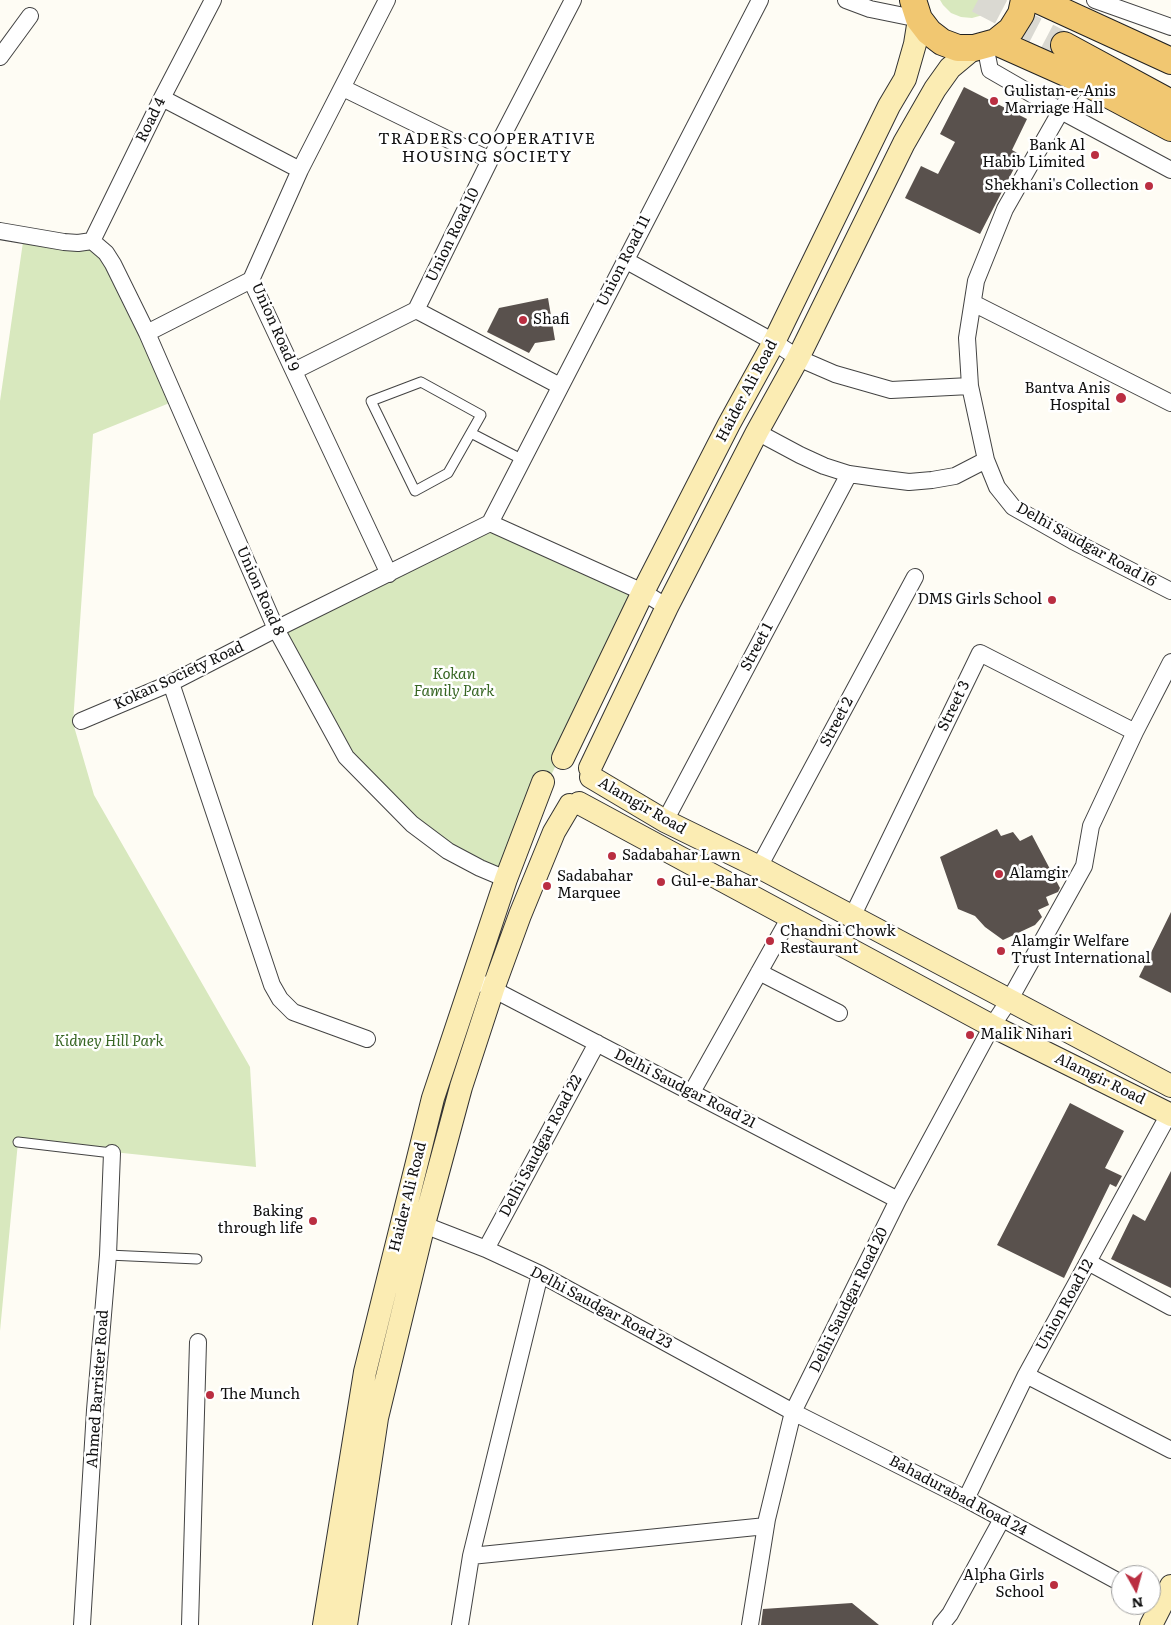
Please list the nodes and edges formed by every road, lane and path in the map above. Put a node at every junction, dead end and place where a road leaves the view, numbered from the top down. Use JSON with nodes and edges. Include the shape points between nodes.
{"nodes":[{"id":1,"x":213,"y":0,"type":"edge"},
{"id":2,"x":388,"y":0,"type":"edge"},
{"id":3,"x":573,"y":0,"type":"edge"},
{"id":4,"x":760,"y":0,"type":"edge"},
{"id":5,"x":846,"y":0,"type":"edge"},
{"id":6,"x":1095,"y":0,"type":"edge"},
{"id":7,"x":1036,"y":1,"type":"edge"},
{"id":8,"x":913,"y":7,"type":"edge"},
{"id":9,"x":30,"y":16,"type":"dead end"},
{"id":10,"x":1171,"y":27,"type":"edge"},
{"id":11,"x":985,"y":45,"type":"junction"},
{"id":12,"x":0,"y":57,"type":"edge"},
{"id":13,"x":1037,"y":60,"type":"junction"},
{"id":14,"x":1171,"y":62,"type":"edge"},
{"id":15,"x":1171,"y":75,"type":"edge"},
{"id":16,"x":1079,"y":79,"type":"junction"},
{"id":17,"x":343,"y":88,"type":"junction"},
{"id":18,"x":162,"y":98,"type":"junction"},
{"id":19,"x":1171,"y":103,"type":"edge"},
{"id":20,"x":1061,"y":111,"type":"junction"},
{"id":21,"x":1171,"y":128,"type":"edge"},
{"id":22,"x":490,"y":160,"type":"junction"},
{"id":23,"x":300,"y":170,"type":"junction"},
{"id":24,"x":1171,"y":170,"type":"edge"},
{"id":25,"x":0,"y":231,"type":"edge"},
{"id":26,"x":92,"y":242,"type":"junction"},
{"id":27,"x":625,"y":260,"type":"junction"},
{"id":28,"x":251,"y":280,"type":"junction"},
{"id":29,"x":973,"y":303,"type":"junction"},
{"id":30,"x":416,"y":310,"type":"junction"},
{"id":31,"x":147,"y":333,"type":"junction"},
{"id":32,"x":774,"y":342,"type":"junction"},
{"id":33,"x":798,"y":358,"type":"junction"},
{"id":34,"x":294,"y":371,"type":"junction"},
{"id":35,"x":560,"y":386,"type":"junction"},
{"id":36,"x":970,"y":386,"type":"junction"},
{"id":37,"x":1171,"y":403,"type":"edge"},
{"id":38,"x":757,"y":432,"type":"junction"},
{"id":39,"x":471,"y":433,"type":"junction"},
{"id":40,"x":523,"y":460,"type":"junction"},
{"id":41,"x":986,"y":460,"type":"junction"},
{"id":42,"x":849,"y":474,"type":"junction"},
{"id":43,"x":490,"y":523,"type":"junction"},
{"id":44,"x":389,"y":574,"type":"junction"},
{"id":45,"x":915,"y":577,"type":"dead end"},
{"id":46,"x":1171,"y":591,"type":"edge"},
{"id":47,"x":643,"y":592,"type":"junction"},
{"id":48,"x":667,"y":607,"type":"junction"},
{"id":49,"x":276,"y":629,"type":"junction"},
{"id":50,"x":1171,"y":662,"type":"edge"},
{"id":51,"x":171,"y":683,"type":"junction"},
{"id":52,"x":81,"y":720,"type":"dead end"},
{"id":53,"x":1135,"y":732,"type":"junction"},
{"id":54,"x":563,"y":758,"type":"junction"},
{"id":55,"x":591,"y":772,"type":"junction"},
{"id":56,"x":543,"y":782,"type":"junction"},
{"id":57,"x":575,"y":804,"type":"junction"},
{"id":58,"x":665,"y":821,"type":"junction"},
{"id":59,"x":759,"y":867,"type":"junction"},
{"id":60,"x":506,"y":879,"type":"junction"},
{"id":61,"x":790,"y":917,"type":"junction"},
{"id":62,"x":852,"y":917,"type":"junction"},
{"id":63,"x":759,"y":972,"type":"junction"},
{"id":64,"x":473,"y":978,"type":"junction"},
{"id":65,"x":493,"y":989,"type":"junction"},
{"id":66,"x":1010,"y":999,"type":"junction"},
{"id":67,"x":839,"y":1013,"type":"dead end"},
{"id":68,"x":992,"y":1026,"type":"junction"},
{"id":69,"x":368,"y":1039,"type":"dead end"},
{"id":70,"x":597,"y":1043,"type":"junction"},
{"id":71,"x":1171,"y":1086,"type":"edge"},
{"id":72,"x":692,"y":1092,"type":"junction"},
{"id":73,"x":1170,"y":1114,"type":"edge"},
{"id":74,"x":18,"y":1142,"type":"dead end"},
{"id":75,"x":112,"y":1153,"type":"joint"},
{"id":76,"x":898,"y":1200,"type":"junction"},
{"id":77,"x":402,"y":1217,"type":"junction"},
{"id":78,"x":424,"y":1224,"type":"junction"},
{"id":79,"x":486,"y":1249,"type":"junction"},
{"id":80,"x":108,"y":1255,"type":"junction"},
{"id":81,"x":197,"y":1259,"type":"dead end"},
{"id":82,"x":1088,"y":1262,"type":"junction"},
{"id":83,"x":540,"y":1274,"type":"junction"},
{"id":84,"x":1171,"y":1307,"type":"edge"},
{"id":85,"x":198,"y":1342,"type":"dead end"},
{"id":86,"x":1026,"y":1375,"type":"junction"},
{"id":87,"x":793,"y":1412,"type":"junction"},
{"id":88,"x":1171,"y":1450,"type":"edge"},
{"id":89,"x":966,"y":1498,"type":"junction"},
{"id":90,"x":1002,"y":1519,"type":"junction"},
{"id":91,"x":766,"y":1526,"type":"junction"},
{"id":92,"x":471,"y":1556,"type":"junction"},
{"id":93,"x":1111,"y":1578,"type":"edge"},
{"id":94,"x":82,"y":1625,"type":"edge"},
{"id":95,"x":190,"y":1625,"type":"edge"},
{"id":96,"x":324,"y":1625,"type":"edge"},
{"id":97,"x":346,"y":1625,"type":"edge"},
{"id":98,"x":460,"y":1625,"type":"edge"},
{"id":99,"x":750,"y":1625,"type":"edge"},
{"id":100,"x":941,"y":1625,"type":"edge"}],
"edges":[{"from":1,"to":18,"type":"street","name":"Road 4"},
{"from":2,"to":17,"type":"street","name":"Union Road 9"},
{"from":3,"to":22,"type":"street","name":"Union Road 10"},
{"from":4,"to":27,"type":"street","name":"Union Road 11"},
{"from":5,"to":8,"type":"street","via":[[870,9]]},
{"from":6,"to":10,"type":"street"},
{"from":7,"to":11,"type":"main road","via":[[1021,14],[1011,30]]},
{"from":7,"to":13,"type":"main road","via":[[1040,4],[1031,8],[1022,28],[1027,47]]},
{"from":7,"to":14,"type":"main road"},
{"from":8,"to":11,"type":"main road","via":[[929,32],[942,42],[958,48]]},
{"from":8,"to":32,"type":"main road","name":"Haider Ali Road","via":[[915,44],[905,79]]},
{"from":9,"to":12,"type":"street"},
{"from":11,"to":13,"type":"main road"},
{"from":11,"to":20,"type":"street","via":[[990,70]]},
{"from":11,"to":33,"type":"main road","name":"Haider Ali Road","via":[[950,68],[935,89]]},
{"from":13,"to":16,"type":"main road"},
{"from":15,"to":19,"type":"main road","via":[[1070,36]]},
{"from":16,"to":20,"type":"street","name":"Delhi Saudgar Road 16"},
{"from":16,"to":21,"type":"main road"},
{"from":17,"to":22,"type":"street"},
{"from":17,"to":23,"type":"street","name":"Union Road 9"},
{"from":18,"to":23,"type":"street"},
{"from":18,"to":26,"type":"street","name":"Road 4"},
{"from":20,"to":24,"type":"street"},
{"from":20,"to":29,"type":"street","name":"Delhi Saudgar Road 16","via":[[1005,208],[976,281]]},
{"from":22,"to":30,"type":"street","name":"Union Road 10"},
{"from":23,"to":28,"type":"street","name":"Union Road 9"},
{"from":25,"to":26,"type":"street","via":[[78,244]]},
{"from":26,"to":31,"type":"street","name":"Union Road 8","via":[[106,253],[113,264]]},
{"from":27,"to":32,"type":"street"},
{"from":27,"to":35,"type":"street","name":"Union Road 11"},
{"from":28,"to":31,"type":"street"},
{"from":28,"to":34,"type":"street","name":"Union Road 9"},
{"from":29,"to":36,"type":"street","name":"Delhi Saudgar Road 16","via":[[967,338]]},
{"from":29,"to":37,"type":"street"},
{"from":30,"to":34,"type":"street"},
{"from":30,"to":35,"type":"street"},
{"from":31,"to":49,"type":"street","name":"Union Road 8"},
{"from":32,"to":33,"type":"street"},
{"from":32,"to":47,"type":"main road","name":"Haider Ali Road"},
{"from":33,"to":36,"type":"street","via":[[835,374],[891,390]]},
{"from":33,"to":38,"type":"main road","name":"Haider Ali Road"},
{"from":34,"to":44,"type":"street","name":"Union Road 9"},
{"from":35,"to":40,"type":"street","name":"Union Road 11"},
{"from":36,"to":41,"type":"street","name":"Delhi Saudgar Road 16"},
{"from":38,"to":42,"type":"street","via":[[800,455]]},
{"from":38,"to":48,"type":"main road","name":"Haider Ali Road"},
{"from":39,"to":39,"type":"lane","via":[[448,473],[415,491],[371,401],[421,382],[481,415]]},
{"from":39,"to":40,"type":"lane"},
{"from":40,"to":43,"type":"street","name":"Union Road 11"},
{"from":41,"to":42,"type":"street","via":[[955,476],[932,480],[909,482]]},
{"from":41,"to":46,"type":"street","name":"Delhi Saudgar Road 16","via":[[997,487],[1013,507]]},
{"from":42,"to":58,"type":"street","name":"Street 1"},
{"from":43,"to":44,"type":"street","name":"Kokan Society Road"},
{"from":43,"to":47,"type":"street"},
{"from":44,"to":49,"type":"street","name":"Kokan Society Road"},
{"from":45,"to":59,"type":"street","name":"Street 2"},
{"from":47,"to":48,"type":"street"},
{"from":47,"to":54,"type":"main road","name":"Haider Ali Road"},
{"from":48,"to":55,"type":"main road","name":"Haider Ali Road"},
{"from":49,"to":51,"type":"street","name":"Kokan Society Road"},
{"from":49,"to":60,"type":"street","name":"Union Road 8","via":[[346,757],[426,835],[448,851]]},
{"from":50,"to":53,"type":"street","name":"Delhi Saudgar Road 20"},
{"from":51,"to":52,"type":"street","name":"Kokan Society Road"},
{"from":51,"to":69,"type":"street","via":[[272,985],[293,1012]]},
{"from":53,"to":62,"type":"street","name":"Street 3","via":[[980,653]]},
{"from":53,"to":66,"type":"street","name":"Delhi Saudgar Road 20","via":[[1092,826],[1084,866]]},
{"from":54,"to":55,"type":"main road","via":[[579,760]]},
{"from":54,"to":56,"type":"main road","via":[[549,766]]},
{"from":55,"to":57,"type":"main road","via":[[590,791]]},
{"from":55,"to":58,"type":"main road","name":"Alamgir Road"},
{"from":56,"to":57,"type":"main road","via":[[551,799],[562,805]]},
{"from":56,"to":60,"type":"main road","name":"Haider Ali Road"},
{"from":57,"to":61,"type":"main road","name":"Alamgir Road"},
{"from":57,"to":65,"type":"main road","name":"Haider Ali Road","via":[[554,832]]},
{"from":58,"to":59,"type":"main road","name":"Alamgir Road"},
{"from":59,"to":62,"type":"main road","name":"Alamgir Road"},
{"from":60,"to":64,"type":"main road","name":"Haider Ali Road"},
{"from":61,"to":63,"type":"street"},
{"from":61,"to":68,"type":"main road","name":"Alamgir Road"},
{"from":62,"to":66,"type":"main road","name":"Alamgir Road"},
{"from":63,"to":67,"type":"street"},
{"from":63,"to":72,"type":"street"},
{"from":64,"to":65,"type":"street","name":"Delhi Saudgar Road 21"},
{"from":64,"to":77,"type":"main road","name":"Haider Ali Road","via":[[433,1098]]},
{"from":65,"to":70,"type":"street","name":"Delhi Saudgar Road 21"},
{"from":65,"to":78,"type":"main road","name":"Haider Ali Road"},
{"from":66,"to":68,"type":"street","name":"Delhi Saudgar Road 20"},
{"from":66,"to":71,"type":"main road","name":"Alamgir Road"},
{"from":68,"to":73,"type":"main road","name":"Alamgir Road"},
{"from":68,"to":76,"type":"street","name":"Delhi Saudgar Road 20"},
{"from":70,"to":72,"type":"street","name":"Delhi Saudgar Road 21"},
{"from":70,"to":79,"type":"street","name":"Delhi Saudgar Road 22"},
{"from":72,"to":76,"type":"street","name":"Delhi Saudgar Road 21"},
{"from":73,"to":82,"type":"street","name":"Union Road 12"},
{"from":74,"to":75,"type":"lane"},
{"from":75,"to":80,"type":"street","name":"Ahmed Barrister Road"},
{"from":76,"to":87,"type":"street","name":"Delhi Saudgar Road 20"},
{"from":77,"to":78,"type":"street","name":"Delhi Saudgar Road 23"},
{"from":77,"to":96,"type":"main road","name":"Haider Ali Road","via":[[365,1372]]},
{"from":78,"to":79,"type":"street","name":"Delhi Saudgar Road 23"},
{"from":78,"to":97,"type":"main road","name":"Haider Ali Road","via":[[377,1418]]},
{"from":79,"to":83,"type":"street","name":"Delhi Saudgar Road 23"},
{"from":80,"to":81,"type":"lane"},
{"from":80,"to":94,"type":"street","name":"Ahmed Barrister Road"},
{"from":82,"to":84,"type":"street"},
{"from":82,"to":86,"type":"street","name":"Union Road 12"},
{"from":83,"to":87,"type":"street","name":"Delhi Saudgar Road 23"},
{"from":83,"to":92,"type":"street"},
{"from":85,"to":95,"type":"street"},
{"from":86,"to":88,"type":"street"},
{"from":86,"to":89,"type":"street","name":"Union Road 12"},
{"from":87,"to":89,"type":"street","name":"Bahadurabad Road 24"},
{"from":87,"to":91,"type":"street","name":"Delhi Saudgar Road 20"},
{"from":89,"to":90,"type":"street","name":"Bahadurabad Road 24"},
{"from":90,"to":93,"type":"street","name":"Bahadurabad Road 24"},
{"from":90,"to":100,"type":"street"},
{"from":91,"to":92,"type":"street"},
{"from":91,"to":99,"type":"street","name":"Delhi Saudgar Road 20"},
{"from":92,"to":98,"type":"street"}]}
